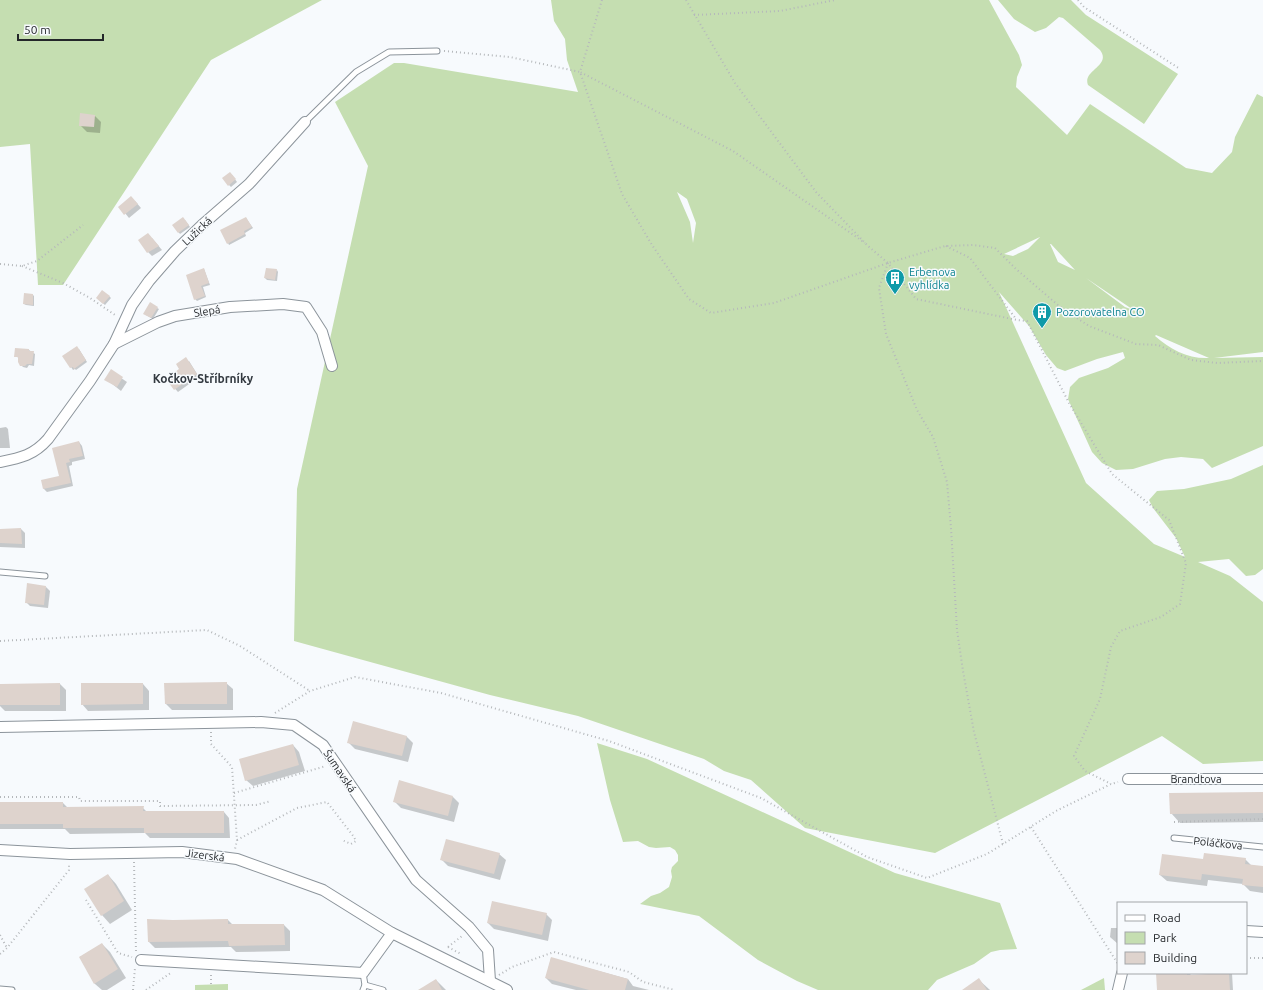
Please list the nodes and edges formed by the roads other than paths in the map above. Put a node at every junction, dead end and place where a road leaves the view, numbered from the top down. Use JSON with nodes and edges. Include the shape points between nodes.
{"nodes":[{"id":1,"x":437,"y":50,"type":"road end"},
{"id":2,"x":305,"y":122,"type":"joint"},
{"id":3,"x":114,"y":344,"type":"junction"},
{"id":4,"x":332,"y":366,"type":"dead end"},
{"id":5,"x":0,"y":462,"type":"edge"},
{"id":6,"x":0,"y":572,"type":"edge"},
{"id":7,"x":45,"y":576,"type":"dead end"},
{"id":8,"x":0,"y":727,"type":"edge"},
{"id":9,"x":1128,"y":779,"type":"dead end"},
{"id":10,"x":1263,"y":779,"type":"edge"},
{"id":11,"x":1174,"y":838,"type":"dead end"},
{"id":12,"x":1263,"y":848,"type":"edge"},
{"id":13,"x":0,"y":850,"type":"edge"},
{"id":14,"x":1247,"y":931,"type":"edge"},
{"id":15,"x":1263,"y":932,"type":"edge"},
{"id":16,"x":392,"y":933,"type":"junction"},
{"id":17,"x":139,"y":959,"type":"road end"},
{"id":18,"x":363,"y":973,"type":"junction"},
{"id":19,"x":1122,"y":974,"type":"edge"},
{"id":20,"x":490,"y":981,"type":"junction"},
{"id":21,"x":364,"y":987,"type":"edge"},
{"id":22,"x":0,"y":989,"type":"edge"},
{"id":23,"x":12,"y":990,"type":"edge"},
{"id":24,"x":383,"y":990,"type":"edge"},
{"id":25,"x":507,"y":990,"type":"edge"},
{"id":26,"x":1118,"y":990,"type":"edge"}],
"edges":[{"from":1,"to":2,"type":"lane","name":"Lužická","via":[[389,52],[356,72]]},
{"from":2,"to":3,"type":"street","name":"Lužická","via":[[249,184],[175,251],[132,305]]},
{"from":3,"to":4,"type":"street","name":"Slepá","via":[[175,316],[230,307],[283,304],[306,307],[322,332]]},
{"from":3,"to":5,"type":"street","name":"Lužická","via":[[43,445],[29,454]]},
{"from":6,"to":7,"type":"lane"},
{"from":8,"to":20,"type":"street","name":"Šumavská","via":[[261,722],[294,725],[323,745],[416,880],[471,929],[488,950]]},
{"from":9,"to":10,"type":"street","name":"Brandtova"},
{"from":11,"to":12,"type":"lane","name":"Poláčkova"},
{"from":13,"to":16,"type":"street","name":"Jizerská","via":[[70,854],[182,852],[233,858],[323,890]]},
{"from":14,"to":15,"type":"street"},
{"from":16,"to":18,"type":"street"},
{"from":16,"to":20,"type":"street","name":"Jizerská"},
{"from":17,"to":18,"type":"street"},
{"from":18,"to":21,"type":"lane"},
{"from":19,"to":26,"type":"street"},
{"from":20,"to":25,"type":"street","name":"Jizerská"},
{"from":21,"to":24,"type":"lane"},
{"from":22,"to":23,"type":"lane"}]}
